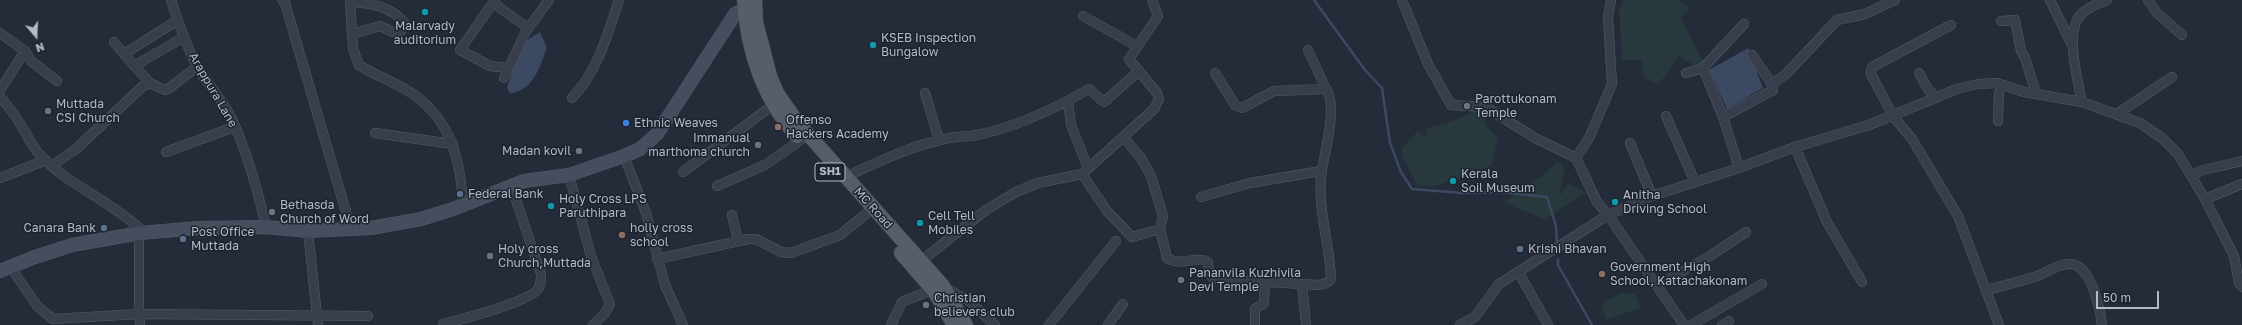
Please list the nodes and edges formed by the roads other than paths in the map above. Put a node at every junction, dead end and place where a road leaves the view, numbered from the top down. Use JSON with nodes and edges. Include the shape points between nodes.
{"nodes":[{"id":1,"x":171,"y":0,"type":"edge"},
{"id":2,"x":282,"y":0,"type":"edge"},
{"id":3,"x":549,"y":0,"type":"edge"},
{"id":4,"x":618,"y":0,"type":"edge"},
{"id":5,"x":1152,"y":0,"type":"edge"},
{"id":6,"x":1402,"y":0,"type":"edge"},
{"id":7,"x":1611,"y":0,"type":"edge"},
{"id":8,"x":1895,"y":0,"type":"edge"},
{"id":9,"x":2050,"y":0,"type":"edge"},
{"id":10,"x":2107,"y":0,"type":"edge"},
{"id":11,"x":2148,"y":0,"type":"edge"},
{"id":12,"x":350,"y":2,"type":"edge"},
{"id":13,"x":494,"y":2,"type":"edge"},
{"id":14,"x":749,"y":5,"type":"edge"},
{"id":15,"x":1083,"y":16,"type":"dead end"},
{"id":16,"x":178,"y":20,"type":"junction"},
{"id":17,"x":2000,"y":21,"type":"dead end"},
{"id":18,"x":1744,"y":24,"type":"dead end"},
{"id":19,"x":1951,"y":25,"type":"dead end"},
{"id":20,"x":528,"y":28,"type":"junction"},
{"id":21,"x":0,"y":33,"type":"edge"},
{"id":22,"x":352,"y":34,"type":"junction"},
{"id":23,"x":2182,"y":35,"type":"dead end"},
{"id":24,"x":184,"y":37,"type":"junction"},
{"id":25,"x":114,"y":42,"type":"dead end"},
{"id":26,"x":1137,"y":46,"type":"junction"},
{"id":27,"x":2073,"y":46,"type":"junction"},
{"id":28,"x":1308,"y":50,"type":"dead end"},
{"id":29,"x":25,"y":51,"type":"junction"},
{"id":30,"x":124,"y":54,"type":"junction"},
{"id":31,"x":1752,"y":55,"type":"dead end"},
{"id":32,"x":134,"y":66,"type":"junction"},
{"id":33,"x":197,"y":67,"type":"junction"},
{"id":34,"x":507,"y":68,"type":"junction"},
{"id":35,"x":1703,"y":68,"type":"junction"},
{"id":36,"x":1139,"y":71,"type":"junction"},
{"id":37,"x":1215,"y":73,"type":"dead end"},
{"id":38,"x":1686,"y":73,"type":"dead end"},
{"id":39,"x":1919,"y":73,"type":"dead end"},
{"id":40,"x":2172,"y":77,"type":"dead end"},
{"id":41,"x":504,"y":78,"type":"dead end"},
{"id":42,"x":58,"y":81,"type":"dead end"},
{"id":43,"x":150,"y":83,"type":"junction"},
{"id":44,"x":1772,"y":84,"type":"junction"},
{"id":45,"x":2002,"y":84,"type":"junction"},
{"id":46,"x":1326,"y":89,"type":"junction"},
{"id":47,"x":0,"y":90,"type":"edge"},
{"id":48,"x":925,"y":93,"type":"dead end"},
{"id":49,"x":2036,"y":93,"type":"junction"},
{"id":50,"x":0,"y":97,"type":"edge"},
{"id":51,"x":572,"y":98,"type":"dead end"},
{"id":52,"x":1936,"y":98,"type":"junction"},
{"id":53,"x":1068,"y":101,"type":"junction"},
{"id":54,"x":2082,"y":102,"type":"junction"},
{"id":55,"x":773,"y":105,"type":"junction"},
{"id":56,"x":2117,"y":114,"type":"junction"},
{"id":57,"x":1666,"y":116,"type":"dead end"},
{"id":58,"x":1893,"y":116,"type":"junction"},
{"id":59,"x":1723,"y":117,"type":"junction"},
{"id":60,"x":1998,"y":121,"type":"dead end"},
{"id":61,"x":234,"y":126,"type":"junction"},
{"id":62,"x":375,"y":133,"type":"dead end"},
{"id":63,"x":1124,"y":137,"type":"junction"},
{"id":64,"x":801,"y":140,"type":"junction"},
{"id":65,"x":939,"y":140,"type":"junction"},
{"id":66,"x":1630,"y":143,"type":"dead end"},
{"id":67,"x":453,"y":144,"type":"junction"},
{"id":68,"x":1794,"y":147,"type":"junction"},
{"id":69,"x":166,"y":152,"type":"dead end"},
{"id":70,"x":624,"y":156,"type":"junction"},
{"id":71,"x":1576,"y":158,"type":"junction"},
{"id":72,"x":2242,"y":161,"type":"edge"},
{"id":73,"x":49,"y":163,"type":"junction"},
{"id":74,"x":1739,"y":168,"type":"junction"},
{"id":75,"x":1085,"y":171,"type":"junction"},
{"id":76,"x":1321,"y":171,"type":"junction"},
{"id":77,"x":683,"y":172,"type":"dead end"},
{"id":78,"x":568,"y":175,"type":"junction"},
{"id":79,"x":2190,"y":175,"type":"junction"},
{"id":80,"x":845,"y":177,"type":"junction"},
{"id":81,"x":0,"y":178,"type":"edge"},
{"id":82,"x":1695,"y":182,"type":"junction"},
{"id":83,"x":2242,"y":184,"type":"edge"},
{"id":84,"x":511,"y":185,"type":"junction"},
{"id":85,"x":717,"y":186,"type":"dead end"},
{"id":86,"x":1652,"y":196,"type":"junction"},
{"id":87,"x":1201,"y":197,"type":"dead end"},
{"id":88,"x":2205,"y":200,"type":"junction"},
{"id":89,"x":463,"y":205,"type":"junction"},
{"id":90,"x":867,"y":213,"type":"junction"},
{"id":91,"x":732,"y":215,"type":"dead end"},
{"id":92,"x":1608,"y":215,"type":"junction"},
{"id":93,"x":266,"y":227,"type":"junction"},
{"id":94,"x":351,"y":229,"type":"junction"},
{"id":95,"x":1160,"y":229,"type":"junction"},
{"id":96,"x":308,"y":232,"type":"junction"},
{"id":97,"x":1746,"y":232,"type":"dead end"},
{"id":98,"x":140,"y":233,"type":"junction"},
{"id":99,"x":738,"y":241,"type":"junction"},
{"id":100,"x":1116,"y":241,"type":"dead end"},
{"id":101,"x":657,"y":259,"type":"junction"},
{"id":102,"x":921,"y":261,"type":"junction"},
{"id":103,"x":5,"y":270,"type":"edge"},
{"id":104,"x":1519,"y":273,"type":"junction"},
{"id":105,"x":1265,"y":282,"type":"junction"},
{"id":106,"x":1862,"y":282,"type":"dead end"},
{"id":107,"x":1302,"y":284,"type":"junction"},
{"id":108,"x":1762,"y":284,"type":"dead end"},
{"id":109,"x":1658,"y":285,"type":"junction"},
{"id":110,"x":2242,"y":287,"type":"edge"},
{"id":111,"x":938,"y":289,"type":"junction"},
{"id":112,"x":1987,"y":290,"type":"junction"},
{"id":113,"x":1123,"y":304,"type":"dead end"},
{"id":114,"x":139,"y":314,"type":"junction"},
{"id":115,"x":368,"y":316,"type":"dead end"},
{"id":116,"x":318,"y":320,"type":"edge"},
{"id":117,"x":52,"y":322,"type":"edge"},
{"id":118,"x":443,"y":324,"type":"edge"},
{"id":119,"x":140,"y":325,"type":"edge"},
{"id":120,"x":593,"y":325,"type":"edge"},
{"id":121,"x":683,"y":325,"type":"edge"},
{"id":122,"x":891,"y":325,"type":"edge"},
{"id":123,"x":954,"y":325,"type":"edge"},
{"id":124,"x":966,"y":325,"type":"edge"},
{"id":125,"x":995,"y":325,"type":"edge"},
{"id":126,"x":1049,"y":325,"type":"edge"},
{"id":127,"x":1108,"y":325,"type":"edge"},
{"id":128,"x":1255,"y":325,"type":"edge"},
{"id":129,"x":1306,"y":325,"type":"edge"},
{"id":130,"x":1460,"y":325,"type":"edge"},
{"id":131,"x":1548,"y":325,"type":"edge"},
{"id":132,"x":1684,"y":325,"type":"edge"},
{"id":133,"x":1691,"y":325,"type":"edge"},
{"id":134,"x":1999,"y":325,"type":"edge"},
{"id":135,"x":2102,"y":325,"type":"edge"}],
"edges":[{"from":1,"to":16,"type":"street","name":"Arappura Lane"},
{"from":2,"to":94,"type":"street","via":[[320,116]]},
{"from":3,"to":20,"type":"street"},
{"from":4,"to":51,"type":"street","via":[[602,48],[588,76]]},
{"from":5,"to":26,"type":"street","via":[[1158,16]]},
{"from":6,"to":71,"type":"street","via":[[1428,64],[1452,105],[1486,107],[1535,138]]},
{"from":7,"to":71,"type":"street","via":[[1608,17],[1612,84],[1589,138]]},
{"from":8,"to":44,"type":"street","via":[[1865,14],[1837,20],[1786,74]]},
{"from":9,"to":27,"type":"street"},
{"from":10,"to":27,"type":"street","via":[[2092,6],[2078,17]]},
{"from":11,"to":23,"type":"street","via":[[2157,14]]},
{"from":12,"to":22,"type":"street"},
{"from":12,"to":22,"type":"street","via":[[376,6],[399,16],[404,23],[401,31],[393,32],[380,26]]},
{"from":13,"to":20,"type":"street"},
{"from":13,"to":34,"type":"street","via":[[460,50],[490,66]]},
{"from":14,"to":55,"type":"main road","name":"MC Road","number":"SH1","via":[[746,30],[752,54]]},
{"from":14,"to":70,"type":"main road","via":[[735,14],[658,134],[640,149]]},
{"from":14,"to":80,"type":"main road","name":"MC Road","number":"SH1","via":[[776,93],[798,124]]},
{"from":15,"to":26,"type":"street"},
{"from":16,"to":24,"type":"street","name":"Arappura Lane"},
{"from":16,"to":30,"type":"street"},
{"from":17,"to":49,"type":"street","via":[[2015,20],[2021,51]]},
{"from":18,"to":35,"type":"street"},
{"from":19,"to":58,"type":"street","via":[[1872,67],[1871,74]]},
{"from":20,"to":34,"type":"street"},
{"from":21,"to":29,"type":"street"},
{"from":22,"to":67,"type":"street","via":[[353,49],[359,65],[423,101],[442,123]]},
{"from":24,"to":32,"type":"street"},
{"from":24,"to":33,"type":"street","name":"Arappura Lane"},
{"from":25,"to":30,"type":"street"},
{"from":26,"to":36,"type":"street","via":[[1129,59]]},
{"from":27,"to":54,"type":"street"},
{"from":28,"to":46,"type":"street"},
{"from":29,"to":42,"type":"street","via":[[31,61]]},
{"from":29,"to":47,"type":"street"},
{"from":30,"to":32,"type":"street"},
{"from":31,"to":44,"type":"street"},
{"from":32,"to":43,"type":"street"},
{"from":33,"to":43,"type":"street","via":[[168,89]]},
{"from":33,"to":61,"type":"street","name":"Arappura Lane","via":[[216,91]]},
{"from":34,"to":41,"type":"street"},
{"from":35,"to":38,"type":"street"},
{"from":35,"to":59,"type":"street"},
{"from":36,"to":53,"type":"street","via":[[1104,102],[1089,90]]},
{"from":36,"to":63,"type":"street","via":[[1159,99],[1154,109]]},
{"from":37,"to":46,"type":"street","via":[[1235,105],[1242,108],[1274,92]]},
{"from":39,"to":52,"type":"street"},
{"from":40,"to":56,"type":"street"},
{"from":43,"to":73,"type":"street","via":[[128,98],[76,149]]},
{"from":44,"to":59,"type":"street","via":[[1773,90],[1766,95]]},
{"from":45,"to":49,"type":"street"},
{"from":45,"to":52,"type":"street","via":[[1978,84]]},
{"from":45,"to":60,"type":"street","via":[[1999,93]]},
{"from":46,"to":76,"type":"street","via":[[1331,100],[1328,137]]},
{"from":48,"to":65,"type":"street"},
{"from":49,"to":54,"type":"street"},
{"from":50,"to":73,"type":"street","via":[[13,112],[31,145]]},
{"from":52,"to":58,"type":"street"},
{"from":53,"to":65,"type":"street","via":[[1015,124],[976,135]]},
{"from":53,"to":75,"type":"street","via":[[1071,125]]},
{"from":54,"to":56,"type":"street"},
{"from":55,"to":64,"type":"main road","name":"MC Road","number":"SH1"},
{"from":55,"to":77,"type":"street"},
{"from":56,"to":79,"type":"street","via":[[2140,123],[2162,138],[2178,154]]},
{"from":57,"to":82,"type":"street"},
{"from":58,"to":68,"type":"street"},
{"from":58,"to":112,"type":"street","via":[[1912,139],[1947,195]]},
{"from":59,"to":74,"type":"street"},
{"from":61,"to":69,"type":"street"},
{"from":61,"to":93,"type":"street","name":"Arappura Lane","via":[[248,162]]},
{"from":62,"to":67,"type":"street"},
{"from":63,"to":75,"type":"street"},
{"from":63,"to":95,"type":"street","via":[[1141,158],[1151,176],[1163,216]]},
{"from":64,"to":85,"type":"street","via":[[766,165]]},
{"from":64,"to":90,"type":"main road","name":"MC Road","number":"SH1"},
{"from":65,"to":80,"type":"street","via":[[902,152]]},
{"from":66,"to":86,"type":"street"},
{"from":67,"to":89,"type":"street","via":[[462,182]]},
{"from":68,"to":74,"type":"street"},
{"from":68,"to":106,"type":"street","via":[[1827,222]]},
{"from":70,"to":78,"type":"main road"},
{"from":70,"to":101,"type":"street","via":[[646,213]]},
{"from":71,"to":92,"type":"street","via":[[1597,202]]},
{"from":72,"to":79,"type":"street"},
{"from":73,"to":81,"type":"street"},
{"from":73,"to":98,"type":"street","via":[[130,220],[139,228]]},
{"from":74,"to":82,"type":"street"},
{"from":75,"to":95,"type":"street","via":[[1107,211],[1132,237]]},
{"from":75,"to":102,"type":"street","via":[[1038,183],[1016,192],[986,210]]},
{"from":76,"to":87,"type":"street","via":[[1250,183]]},
{"from":76,"to":107,"type":"street","via":[[1322,208],[1331,256],[1331,279],[1328,283],[1320,285]]},
{"from":78,"to":84,"type":"main road"},
{"from":78,"to":120,"type":"street","via":[[591,256],[610,304],[606,313]]},
{"from":79,"to":88,"type":"street"},
{"from":80,"to":102,"type":"main road","name":"MC Road","number":"SH1"},
{"from":82,"to":86,"type":"street"},
{"from":83,"to":88,"type":"street"},
{"from":84,"to":89,"type":"main road"},
{"from":84,"to":118,"type":"street","via":[[541,274],[539,288],[532,294],[496,308]]},
{"from":86,"to":92,"type":"street"},
{"from":88,"to":110,"type":"street","via":[[2234,256]]},
{"from":89,"to":94,"type":"main road","via":[[421,219]]},
{"from":90,"to":99,"type":"street","via":[[840,235],[791,252],[781,252],[756,240]]},
{"from":90,"to":111,"type":"main road","name":"MC Road","number":"SH1"},
{"from":91,"to":99,"type":"street"},
{"from":92,"to":104,"type":"street"},
{"from":92,"to":109,"type":"street"},
{"from":93,"to":96,"type":"main road"},
{"from":93,"to":98,"type":"main road","via":[[199,228]]},
{"from":94,"to":96,"type":"main road"},
{"from":95,"to":105,"type":"street","via":[[1167,258],[1174,263],[1203,260],[1208,262],[1209,274],[1214,279]]},
{"from":96,"to":116,"type":"street"},
{"from":97,"to":109,"type":"street"},
{"from":98,"to":103,"type":"main road","via":[[72,245]]},
{"from":98,"to":114,"type":"street"},
{"from":99,"to":101,"type":"street"},
{"from":100,"to":126,"type":"street"},
{"from":101,"to":121,"type":"street","via":[[665,285]]},
{"from":102,"to":111,"type":"main road","name":"MC Road","number":"SH1"},
{"from":103,"to":117,"type":"street"},
{"from":104,"to":130,"type":"street","via":[[1499,284],[1475,317]]},
{"from":104,"to":131,"type":"street"},
{"from":105,"to":107,"type":"street"},
{"from":105,"to":128,"type":"street","via":[[1264,303],[1255,309]]},
{"from":107,"to":129,"type":"street"},
{"from":108,"to":133,"type":"street"},
{"from":109,"to":132,"type":"street"},
{"from":111,"to":122,"type":"street","via":[[902,302]]},
{"from":111,"to":123,"type":"main road","name":"MC Road","number":"SH1"},
{"from":111,"to":124,"type":"main road","name":"MC Road","number":"SH1"},
{"from":111,"to":125,"type":"street","via":[[969,301]]},
{"from":112,"to":134,"type":"street"},
{"from":112,"to":135,"type":"street","via":[[2040,275],[2064,264],[2074,264],[2081,268],[2095,293]]},
{"from":113,"to":127,"type":"street"},
{"from":114,"to":116,"type":"street"},
{"from":114,"to":117,"type":"street"},
{"from":114,"to":119,"type":"street"},
{"from":115,"to":116,"type":"street"}]}
